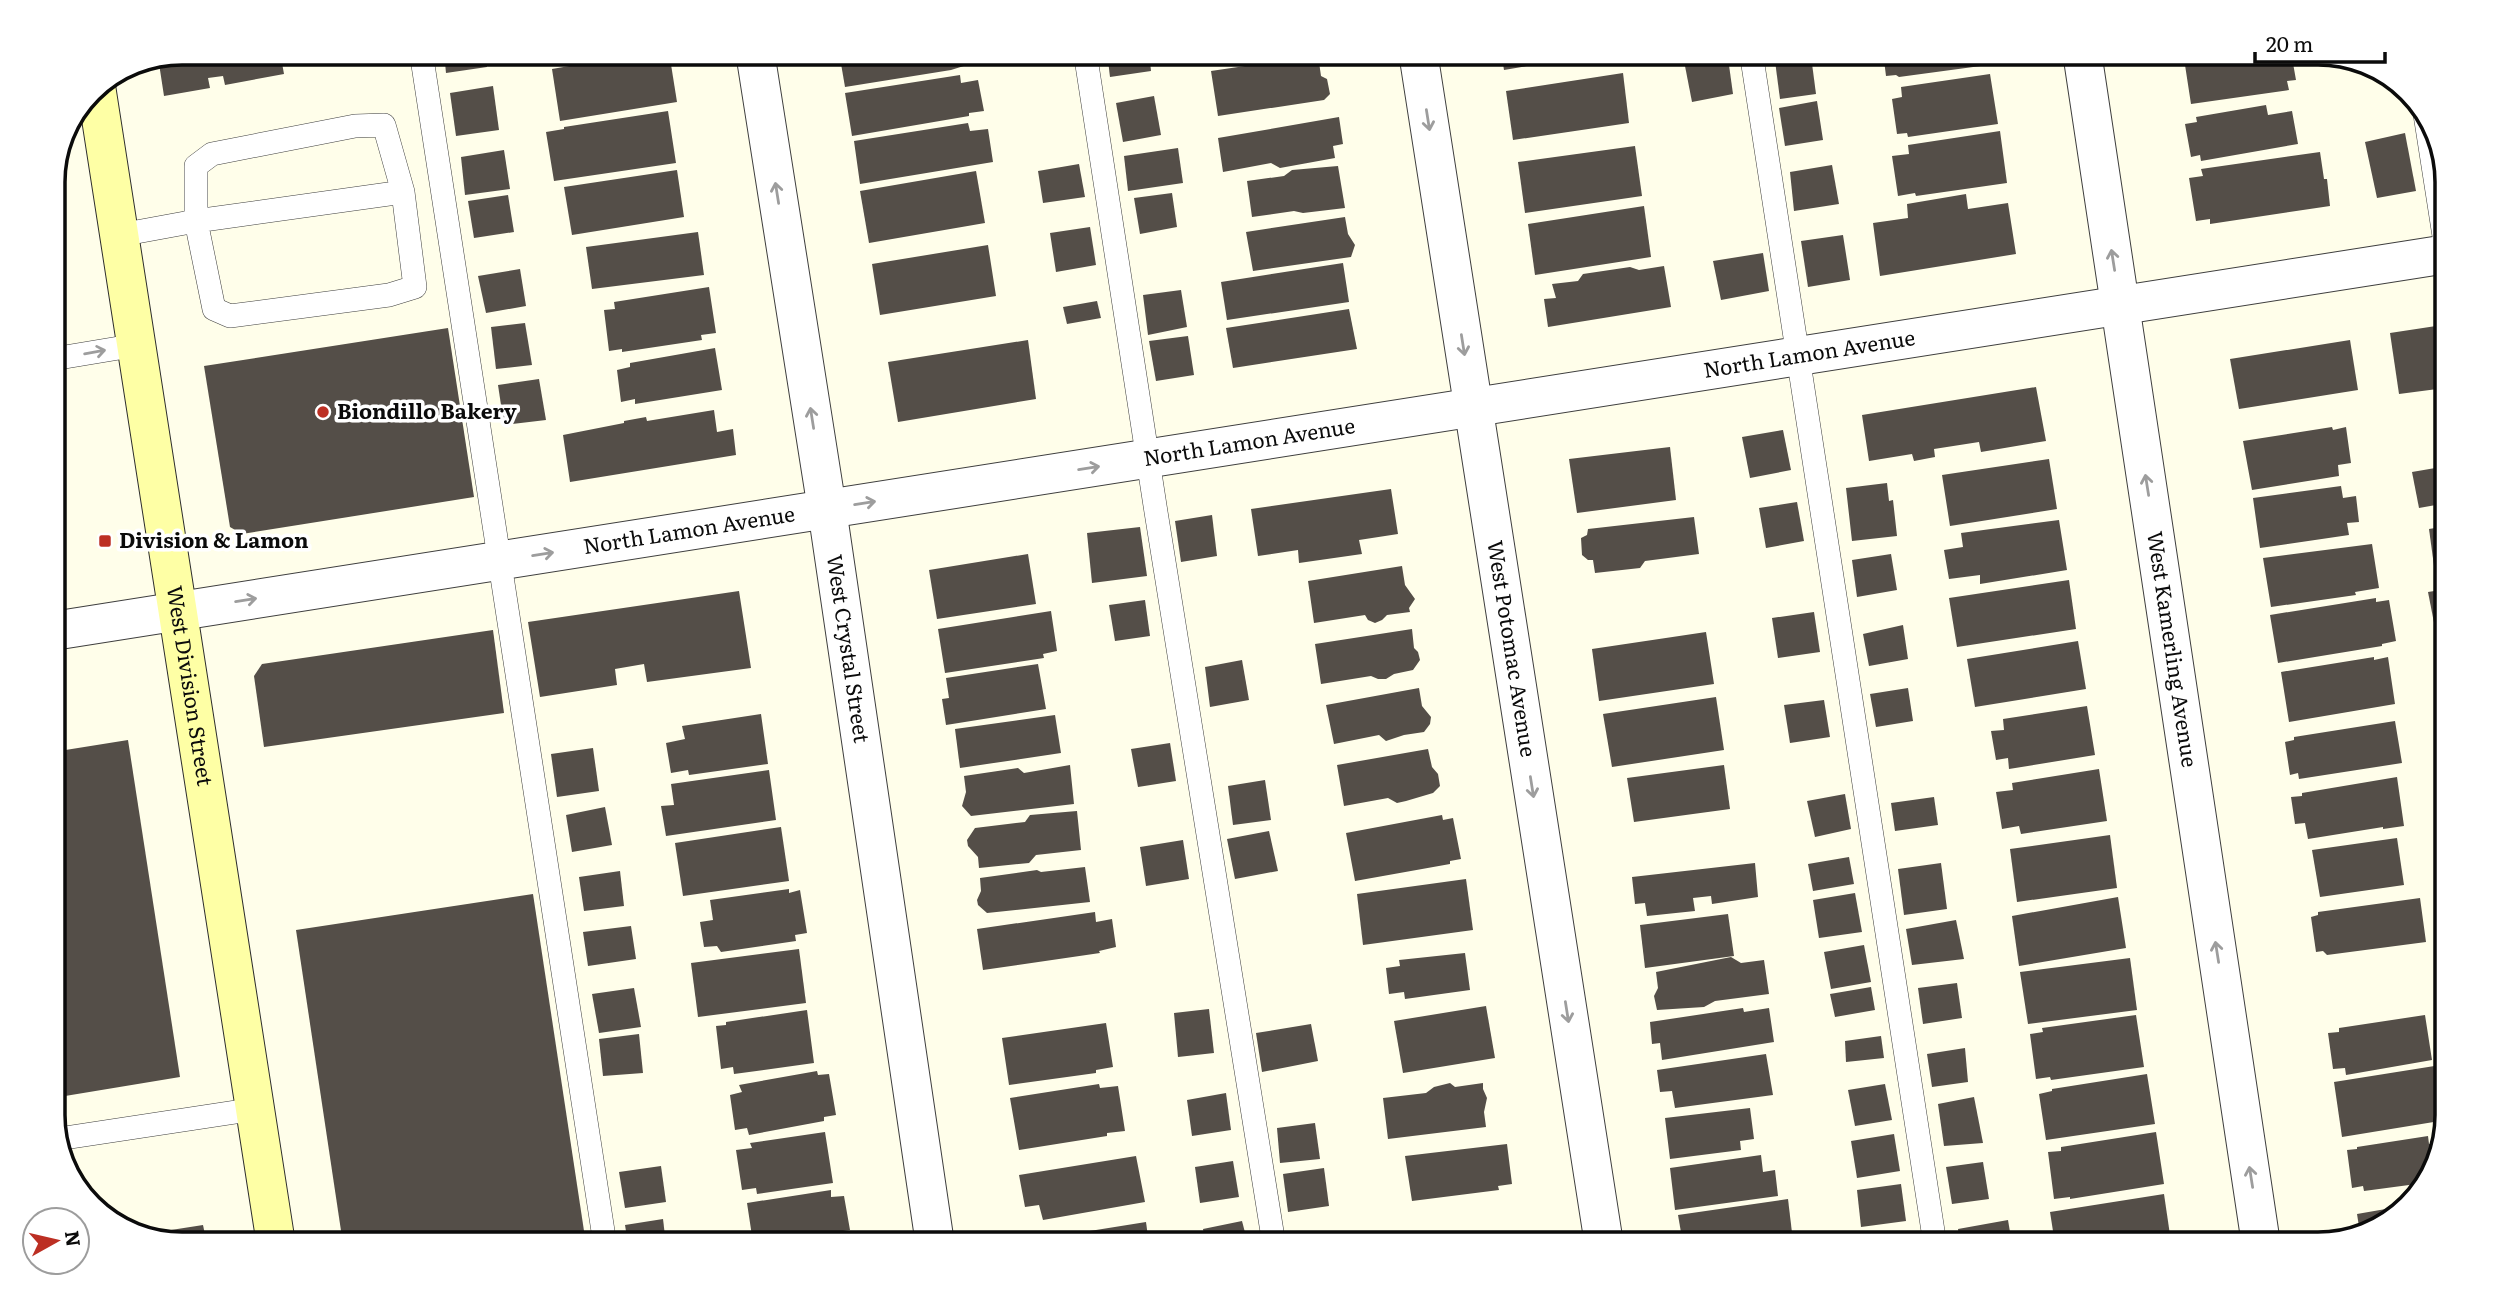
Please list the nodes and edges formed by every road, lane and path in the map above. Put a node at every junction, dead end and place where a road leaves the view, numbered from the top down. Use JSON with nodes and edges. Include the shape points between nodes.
{"nodes":[{"id":1,"x":423,"y":65,"type":"edge"},
{"id":2,"x":757,"y":65,"type":"edge"},
{"id":3,"x":1087,"y":65,"type":"edge"},
{"id":4,"x":1420,"y":65,"type":"edge"},
{"id":5,"x":1753,"y":65,"type":"edge"},
{"id":6,"x":2084,"y":65,"type":"edge"},
{"id":7,"x":98,"y":101,"type":"edge"},
{"id":8,"x":2431,"y":150,"type":"edge"},
{"id":9,"x":2435,"y":178,"type":"edge"},
{"id":10,"x":403,"y":192,"type":"junction"},
{"id":11,"x":197,"y":221,"type":"junction"},
{"id":12,"x":120,"y":236,"type":"junction"},
{"id":13,"x":2435,"y":257,"type":"edge"},
{"id":14,"x":2120,"y":306,"type":"junction"},
{"id":15,"x":136,"y":345,"type":"junction"},
{"id":16,"x":1798,"y":356,"type":"junction"},
{"id":17,"x":65,"y":357,"type":"edge"},
{"id":18,"x":1473,"y":407,"type":"junction"},
{"id":19,"x":1148,"y":459,"type":"junction"},
{"id":20,"x":827,"y":509,"type":"junction"},
{"id":21,"x":499,"y":561,"type":"junction"},
{"id":22,"x":178,"y":611,"type":"junction"},
{"id":23,"x":65,"y":629,"type":"edge"},
{"id":24,"x":255,"y":1109,"type":"junction"},
{"id":25,"x":67,"y":1138,"type":"edge"},
{"id":26,"x":274,"y":1232,"type":"edge"},
{"id":27,"x":603,"y":1232,"type":"edge"},
{"id":28,"x":933,"y":1232,"type":"edge"},
{"id":29,"x":1272,"y":1232,"type":"edge"},
{"id":30,"x":1602,"y":1232,"type":"edge"},
{"id":31,"x":1933,"y":1232,"type":"edge"},
{"id":32,"x":2260,"y":1232,"type":"edge"}],
"edges":[{"from":1,"to":21,"type":"lane"},
{"from":20,"to":2,"type":"street","name":"West Crystal Street","one_way":true},
{"from":3,"to":19,"type":"lane"},
{"from":4,"to":18,"type":"street","name":"West Potomac Avenue","one_way":true},
{"from":5,"to":16,"type":"lane"},
{"from":14,"to":6,"type":"street","name":"West Kamerling Avenue","one_way":true},
{"from":7,"to":12,"type":"main road","name":"West Division Street"},
{"from":8,"to":9,"type":"lane"},
{"from":10,"to":11,"type":"lane"},
{"from":10,"to":11,"type":"lane","via":[[384,125],[355,126],[212,154],[196,166]]},
{"from":10,"to":11,"type":"lane","via":[[415,287],[389,295],[230,316],[214,309]]},
{"from":11,"to":12,"type":"lane"},
{"from":12,"to":15,"type":"main road","name":"West Division Street"},
{"from":13,"to":14,"type":"street","name":"North Lamon Avenue"},
{"from":14,"to":16,"type":"street","name":"North Lamon Avenue"},
{"from":32,"to":14,"type":"street","name":"West Kamerling Avenue","one_way":true},
{"from":17,"to":15,"type":"lane","one_way":true},
{"from":15,"to":22,"type":"main road","name":"West Division Street"},
{"from":16,"to":18,"type":"street","name":"North Lamon Avenue"},
{"from":16,"to":31,"type":"lane"},
{"from":18,"to":19,"type":"street","name":"North Lamon Avenue"},
{"from":18,"to":30,"type":"street","name":"West Potomac Avenue","one_way":true},
{"from":20,"to":19,"type":"street","name":"North Lamon Avenue","one_way":true},
{"from":19,"to":29,"type":"lane"},
{"from":21,"to":20,"type":"street","name":"North Lamon Avenue","one_way":true},
{"from":20,"to":28,"type":"street","name":"West Crystal Street"},
{"from":22,"to":21,"type":"street","name":"North Lamon Avenue","one_way":true},
{"from":21,"to":27,"type":"lane"},
{"from":22,"to":23,"type":"street","name":"North Lamon Avenue"},
{"from":22,"to":24,"type":"main road","name":"West Division Street"},
{"from":24,"to":25,"type":"lane"},
{"from":24,"to":26,"type":"main road","name":"West Division Street"}]}
